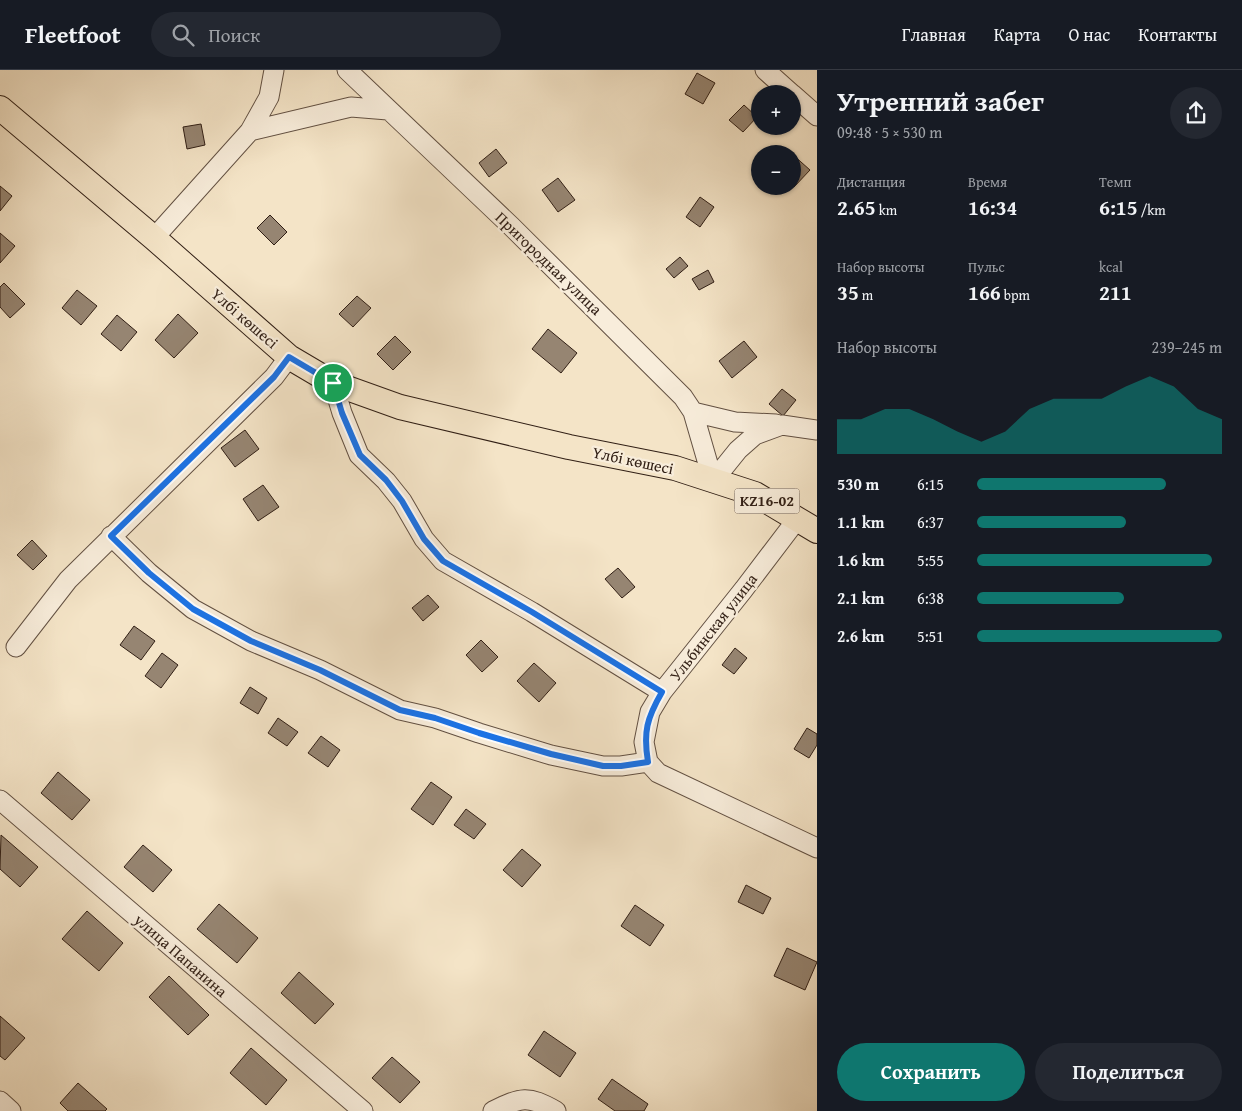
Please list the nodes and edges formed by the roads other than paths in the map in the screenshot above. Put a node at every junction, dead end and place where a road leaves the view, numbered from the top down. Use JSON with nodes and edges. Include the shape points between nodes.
{"nodes":[{"id":1,"x":274,"y":70,"type":"edge"},
{"id":2,"x":347,"y":70,"type":"edge"},
{"id":3,"x":765,"y":70,"type":"edge"},
{"id":4,"x":782,"y":85,"type":"edge"},
{"id":5,"x":801,"y":102,"type":"edge"},
{"id":6,"x":0,"y":108,"type":"edge"},
{"id":7,"x":388,"y":110,"type":"junction"},
{"id":8,"x":817,"y":116,"type":"edge"},
{"id":9,"x":250,"y":131,"type":"junction"},
{"id":10,"x":154,"y":238,"type":"junction"},
{"id":11,"x":289,"y":357,"type":"junction"},
{"id":12,"x":333,"y":383,"type":"junction"},
{"id":13,"x":693,"y":412,"type":"junction"},
{"id":14,"x":782,"y":425,"type":"junction"},
{"id":15,"x":817,"y":430,"type":"edge"},
{"id":16,"x":713,"y":480,"type":"junction"},
{"id":17,"x":807,"y":524,"type":"edge"},
{"id":18,"x":111,"y":536,"type":"junction"},
{"id":19,"x":16,"y":647,"type":"dead end"},
{"id":20,"x":662,"y":692,"type":"junction"},
{"id":21,"x":648,"y":762,"type":"junction"},
{"id":22,"x":0,"y":800,"type":"edge"},
{"id":23,"x":817,"y":848,"type":"edge"},
{"id":24,"x":0,"y":1101,"type":"edge"},
{"id":25,"x":11,"y":1111,"type":"edge"},
{"id":26,"x":363,"y":1111,"type":"edge"},
{"id":27,"x":493,"y":1111,"type":"edge"},
{"id":28,"x":556,"y":1111,"type":"edge"}],
"edges":[{"from":1,"to":9,"type":"street","via":[[268,97]]},
{"from":2,"to":7,"type":"street","name":"Пригородная улица"},
{"from":3,"to":4,"type":"street"},
{"from":5,"to":8,"type":"street"},
{"from":6,"to":10,"type":"main road","name":"Үлбі көшесі","number":"KZ16-02"},
{"from":7,"to":9,"type":"street","via":[[351,107]]},
{"from":7,"to":13,"type":"street","name":"Пригородная улица","via":[[512,226],[660,373]]},
{"from":9,"to":10,"type":"street"},
{"from":10,"to":11,"type":"main road","name":"Үлбі көшесі","number":"KZ16-02"},
{"from":11,"to":12,"type":"main road","name":"Үлбі көшесі","number":"KZ16-02"},
{"from":11,"to":18,"type":"street","via":[[274,377]]},
{"from":12,"to":16,"type":"main road","name":"Үлбі көшесі","number":"KZ16-02","via":[[400,407],[675,468]]},
{"from":12,"to":20,"type":"street","via":[[360,455],[386,480],[424,539],[443,561]]},
{"from":13,"to":14,"type":"street","via":[[735,422]]},
{"from":13,"to":16,"type":"street","name":"Пригородная улица"},
{"from":14,"to":15,"type":"street"},
{"from":14,"to":16,"type":"street","via":[[755,435]]},
{"from":16,"to":17,"type":"main road","number":"KZ16-02","via":[[755,494]]},
{"from":17,"to":20,"type":"street","name":"Ульбинская улица","via":[[744,589]]},
{"from":18,"to":19,"type":"street","via":[[68,580]]},
{"from":18,"to":21,"type":"street","via":[[193,609],[251,641],[320,670],[400,710],[603,766]]},
{"from":20,"to":21,"type":"street","name":"Ульбинская улица","via":[[650,712],[644,742]]},
{"from":21,"to":23,"type":"street","via":[[658,773]]},
{"from":22,"to":26,"type":"street","name":"улица Папанина"},
{"from":24,"to":25,"type":"street"},
{"from":27,"to":28,"type":"street","via":[[518,1099],[539,1101]]}]}
